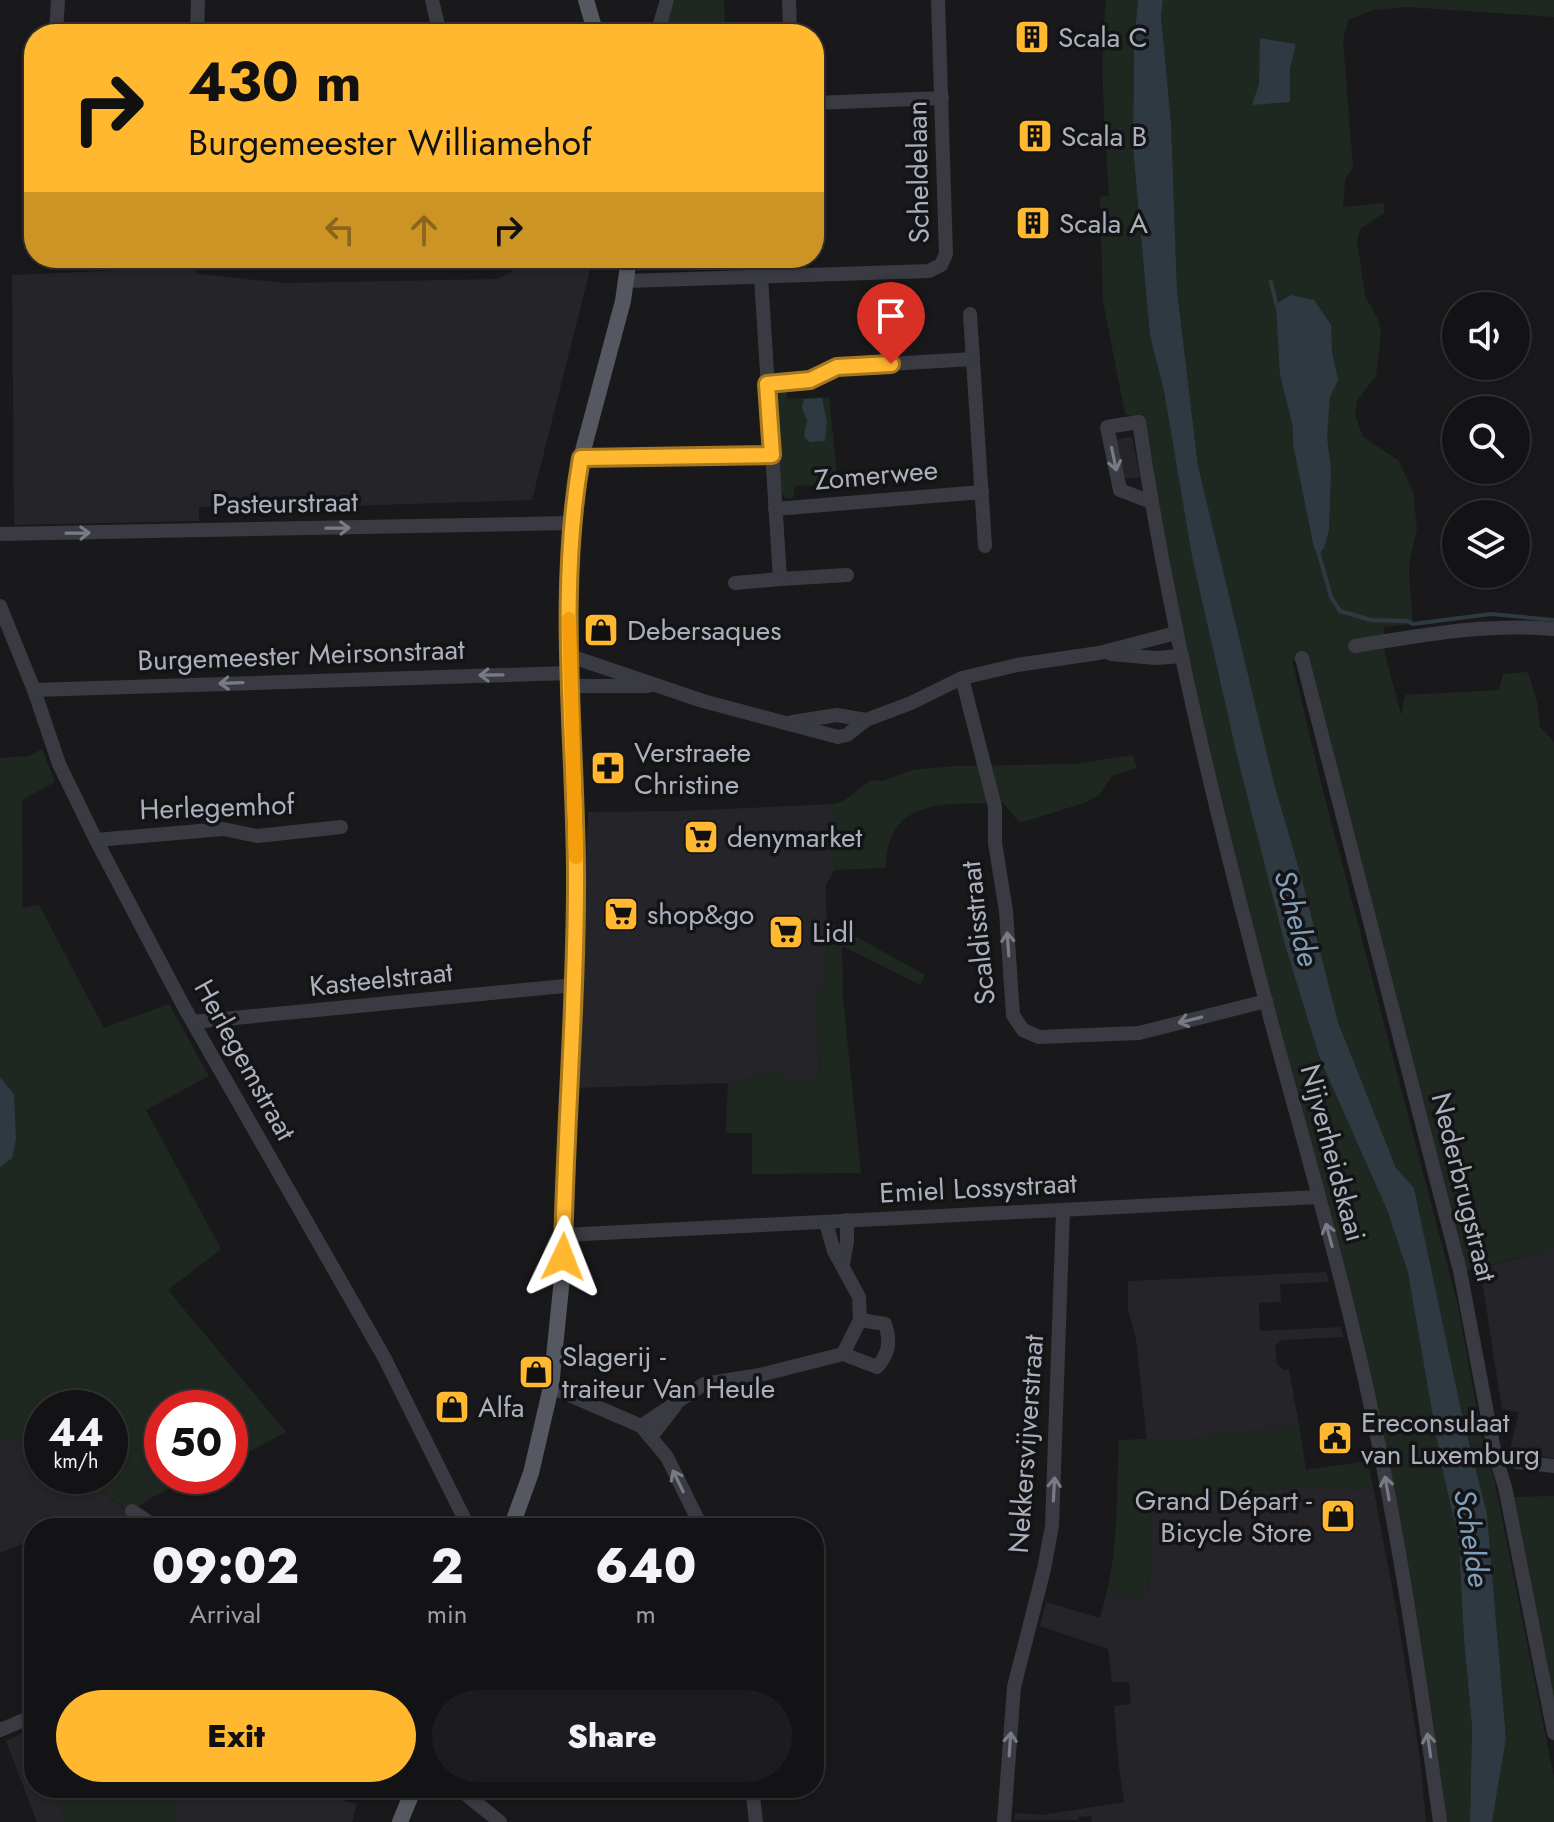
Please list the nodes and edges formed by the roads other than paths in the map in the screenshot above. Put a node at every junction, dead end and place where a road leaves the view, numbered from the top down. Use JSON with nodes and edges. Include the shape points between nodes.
{"nodes":[{"id":1,"x":58,"y":0,"type":"edge"},
{"id":2,"x":198,"y":0,"type":"edge"},
{"id":3,"x":432,"y":0,"type":"edge"},
{"id":4,"x":586,"y":0,"type":"edge"},
{"id":5,"x":667,"y":0,"type":"edge"},
{"id":6,"x":789,"y":0,"type":"edge"},
{"id":7,"x":938,"y":0,"type":"edge"},
{"id":8,"x":57,"y":24,"type":"edge"},
{"id":9,"x":197,"y":24,"type":"edge"},
{"id":10,"x":438,"y":24,"type":"edge"},
{"id":11,"x":593,"y":24,"type":"edge"},
{"id":12,"x":660,"y":24,"type":"edge"},
{"id":13,"x":790,"y":24,"type":"edge"},
{"id":14,"x":942,"y":98,"type":"junction"},
{"id":15,"x":824,"y":103,"type":"edge"},
{"id":16,"x":628,"y":268,"type":"edge"},
{"id":17,"x":761,"y":277,"type":"junction"},
{"id":18,"x":626,"y":281,"type":"junction"},
{"id":19,"x":970,"y":314,"type":"dead end"},
{"id":20,"x":973,"y":359,"type":"junction"},
{"id":21,"x":767,"y":384,"type":"junction"},
{"id":22,"x":772,"y":455,"type":"junction"},
{"id":23,"x":581,"y":458,"type":"junction"},
{"id":24,"x":982,"y":492,"type":"junction"},
{"id":25,"x":1151,"y":502,"type":"junction"},
{"id":26,"x":775,"y":509,"type":"junction"},
{"id":27,"x":571,"y":523,"type":"junction"},
{"id":28,"x":0,"y":534,"type":"edge"},
{"id":29,"x":985,"y":546,"type":"dead end"},
{"id":30,"x":847,"y":575,"type":"dead end"},
{"id":31,"x":780,"y":579,"type":"junction"},
{"id":32,"x":735,"y":583,"type":"dead end"},
{"id":33,"x":0,"y":606,"type":"edge"},
{"id":34,"x":1554,"y":629,"type":"edge"},
{"id":35,"x":1176,"y":633,"type":"junction"},
{"id":36,"x":1355,"y":646,"type":"dead end"},
{"id":37,"x":1099,"y":653,"type":"junction"},
{"id":38,"x":570,"y":656,"type":"junction"},
{"id":39,"x":1182,"y":656,"type":"junction"},
{"id":40,"x":1302,"y":658,"type":"dead end"},
{"id":41,"x":962,"y":678,"type":"junction"},
{"id":42,"x":570,"y":679,"type":"junction"},
{"id":43,"x":660,"y":686,"type":"junction"},
{"id":44,"x":34,"y":690,"type":"junction"},
{"id":45,"x":866,"y":720,"type":"junction"},
{"id":46,"x":787,"y":723,"type":"junction"},
{"id":47,"x":341,"y":827,"type":"dead end"},
{"id":48,"x":96,"y":840,"type":"junction"},
{"id":49,"x":575,"y":985,"type":"junction"},
{"id":50,"x":1266,"y":1001,"type":"junction"},
{"id":51,"x":193,"y":1022,"type":"junction"},
{"id":52,"x":1318,"y":1197,"type":"junction"},
{"id":53,"x":1063,"y":1210,"type":"junction"},
{"id":54,"x":847,"y":1220,"type":"junction"},
{"id":55,"x":826,"y":1223,"type":"junction"},
{"id":56,"x":563,"y":1235,"type":"junction"},
{"id":57,"x":843,"y":1263,"type":"junction"},
{"id":58,"x":860,"y":1320,"type":"junction"},
{"id":59,"x":843,"y":1354,"type":"junction"},
{"id":60,"x":551,"y":1387,"type":"junction"},
{"id":61,"x":646,"y":1432,"type":"junction"},
{"id":62,"x":1517,"y":1462,"type":"dead end"},
{"id":63,"x":1554,"y":1466,"type":"edge"},
{"id":64,"x":132,"y":1511,"type":"dead end"},
{"id":65,"x":143,"y":1518,"type":"edge"},
{"id":66,"x":464,"y":1518,"type":"edge"},
{"id":67,"x":515,"y":1518,"type":"edge"},
{"id":68,"x":697,"y":1518,"type":"edge"},
{"id":69,"x":24,"y":1720,"type":"edge"},
{"id":70,"x":0,"y":1730,"type":"edge"},
{"id":71,"x":1554,"y":1733,"type":"edge"},
{"id":72,"x":410,"y":1798,"type":"edge"},
{"id":73,"x":470,"y":1798,"type":"edge"},
{"id":74,"x":753,"y":1798,"type":"edge"},
{"id":75,"x":400,"y":1822,"type":"edge"},
{"id":76,"x":500,"y":1822,"type":"edge"},
{"id":77,"x":756,"y":1822,"type":"edge"},
{"id":78,"x":1004,"y":1822,"type":"edge"},
{"id":79,"x":1440,"y":1822,"type":"edge"}],
"edges":[{"from":1,"to":8,"type":"street"},
{"from":2,"to":9,"type":"street"},
{"from":3,"to":10,"type":"street"},
{"from":4,"to":11,"type":"main road"},
{"from":5,"to":12,"type":"street"},
{"from":6,"to":13,"type":"street"},
{"from":7,"to":14,"type":"street","name":"Scheldelaan"},
{"from":14,"to":15,"type":"street"},
{"from":14,"to":17,"type":"street","name":"Scheldelaan","via":[[946,254],[941,265],[929,271]]},
{"from":16,"to":18,"type":"main road"},
{"from":17,"to":18,"type":"street","name":"Scheldelaan"},
{"from":17,"to":21,"type":"street"},
{"from":18,"to":23,"type":"main road"},
{"from":19,"to":20,"type":"street","name":"Zomerwee"},
{"from":20,"to":21,"type":"street","via":[[837,367],[810,380]]},
{"from":20,"to":24,"type":"street","name":"Zomerwee"},
{"from":21,"to":22,"type":"street"},
{"from":22,"to":23,"type":"street"},
{"from":22,"to":26,"type":"street"},
{"from":23,"to":27,"type":"main road"},
{"from":24,"to":26,"type":"street","name":"Zomerwee"},
{"from":24,"to":29,"type":"street","name":"Zomerwee"},
{"from":25,"to":25,"type":"street","name":"Nijverheidskaai","one_way":true,"via":[[1139,422],[1107,427],[1120,490]]},
{"from":25,"to":35,"type":"street","name":"Nijverheidskaai"},
{"from":26,"to":31,"type":"street"},
{"from":28,"to":27,"type":"street","name":"Pasteurstraat","one_way":true},
{"from":27,"to":38,"type":"main road"},
{"from":30,"to":31,"type":"street"},
{"from":31,"to":32,"type":"street"},
{"from":33,"to":44,"type":"street","name":"Herlegemstraat"},
{"from":34,"to":36,"type":"street","via":[[1466,628]]},
{"from":35,"to":37,"type":"street"},
{"from":35,"to":39,"type":"street","name":"Nijverheidskaai"},
{"from":37,"to":39,"type":"street"},
{"from":37,"to":41,"type":"street"},
{"from":38,"to":42,"type":"main road"},
{"from":38,"to":43,"type":"street"},
{"from":39,"to":50,"type":"street","name":"Nijverheidskaai"},
{"from":40,"to":71,"type":"street","name":"Nederbrugstraat","via":[[1460,1271]]},
{"from":41,"to":45,"type":"street"},
{"from":50,"to":41,"type":"street","name":"Scaldisstraat","one_way":true,"via":[[1139,1033],[1039,1037],[1023,1030],[1013,1015],[995,807]]},
{"from":42,"to":43,"type":"street","name":"Burgemeester Meirsonstraat"},
{"from":42,"to":44,"type":"street","name":"Burgemeester Meirsonstraat","one_way":true},
{"from":42,"to":49,"type":"main road"},
{"from":43,"to":46,"type":"street"},
{"from":44,"to":48,"type":"street","name":"Herlegemstraat","via":[[64,774]]},
{"from":45,"to":46,"type":"street","via":[[837,715]]},
{"from":45,"to":46,"type":"street","via":[[838,737]]},
{"from":47,"to":48,"type":"street","name":"Herlegemhof","via":[[257,836],[223,829]]},
{"from":48,"to":51,"type":"street","name":"Herlegemstraat"},
{"from":49,"to":51,"type":"street","name":"Kasteelstraat"},
{"from":49,"to":56,"type":"main road"},
{"from":50,"to":52,"type":"street","name":"Nijverheidskaai"},
{"from":51,"to":66,"type":"street","name":"Herlegemstraat","via":[[384,1357]]},
{"from":52,"to":53,"type":"street","name":"Emiel Lossystraat"},
{"from":79,"to":52,"type":"street","name":"Nijverheidskaai","one_way":true,"via":[[1410,1610],[1377,1433]]},
{"from":53,"to":54,"type":"street","name":"Emiel Lossystraat"},
{"from":78,"to":53,"type":"street","name":"Nekkersvijverstraat","one_way":true,"via":[[1014,1687],[1052,1526]]},
{"from":54,"to":55,"type":"street","name":"Emiel Lossystraat"},
{"from":54,"to":57,"type":"street"},
{"from":55,"to":56,"type":"street","name":"Emiel Lossystraat"},
{"from":55,"to":57,"type":"street"},
{"from":56,"to":60,"type":"main road"},
{"from":57,"to":58,"type":"street","via":[[859,1297]]},
{"from":58,"to":59,"type":"street"},
{"from":58,"to":59,"type":"street","via":[[885,1324],[886,1358],[877,1367]]},
{"from":59,"to":61,"type":"street","via":[[704,1384]]},
{"from":60,"to":61,"type":"street"},
{"from":60,"to":67,"type":"main road"},
{"from":68,"to":61,"type":"street","one_way":true,"via":[[667,1457]]},
{"from":62,"to":63,"type":"street"},
{"from":64,"to":65,"type":"street"},
{"from":69,"to":70,"type":"street"},
{"from":72,"to":75,"type":"main road"},
{"from":73,"to":76,"type":"street"},
{"from":74,"to":77,"type":"street"}]}
